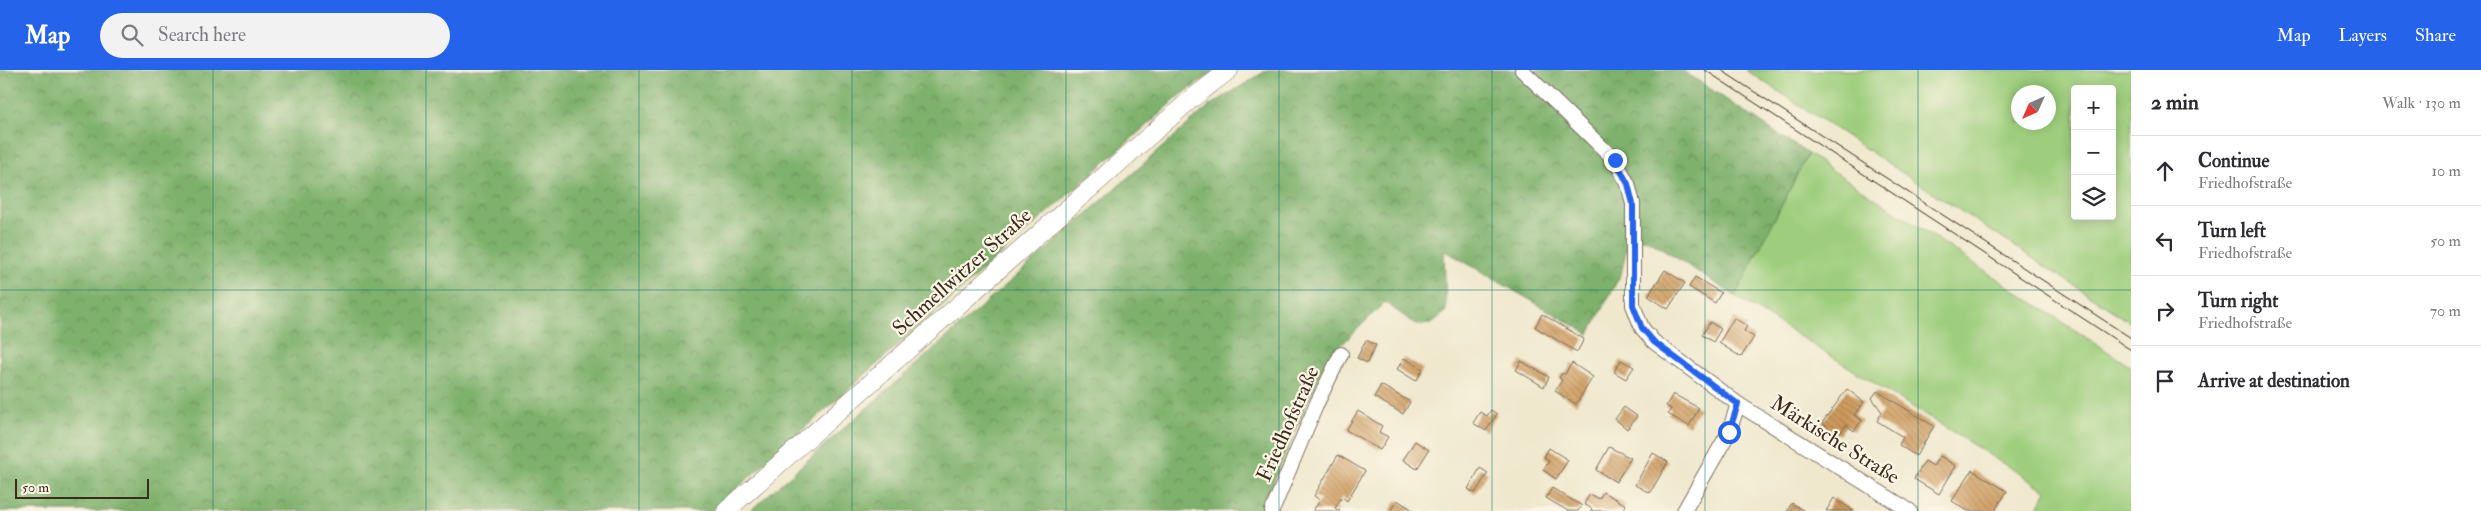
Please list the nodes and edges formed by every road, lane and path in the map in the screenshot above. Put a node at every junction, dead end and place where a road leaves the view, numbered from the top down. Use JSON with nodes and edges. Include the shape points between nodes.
{"nodes":[{"id":1,"x":1230,"y":70,"type":"edge"},
{"id":2,"x":1522,"y":70,"type":"edge"},
{"id":3,"x":1341,"y":354,"type":"dead end"},
{"id":4,"x":1738,"y":404,"type":"junction"},
{"id":5,"x":726,"y":511,"type":"edge"},
{"id":6,"x":1272,"y":511,"type":"edge"},
{"id":7,"x":1684,"y":511,"type":"edge"},
{"id":8,"x":1910,"y":511,"type":"edge"}],
"edges":[{"from":1,"to":5,"type":"street","name":"Schmellwitzer Straße","via":[[1190,100]]},
{"from":2,"to":4,"type":"street","via":[[1615,160],[1628,184],[1633,204],[1633,305],[1642,328],[1654,342]]},
{"from":3,"to":6,"type":"street","name":"Friedhofstraße"},
{"from":4,"to":7,"type":"street","via":[[1729,432]]},
{"from":4,"to":8,"type":"street","name":"Märkische Straße"}]}
